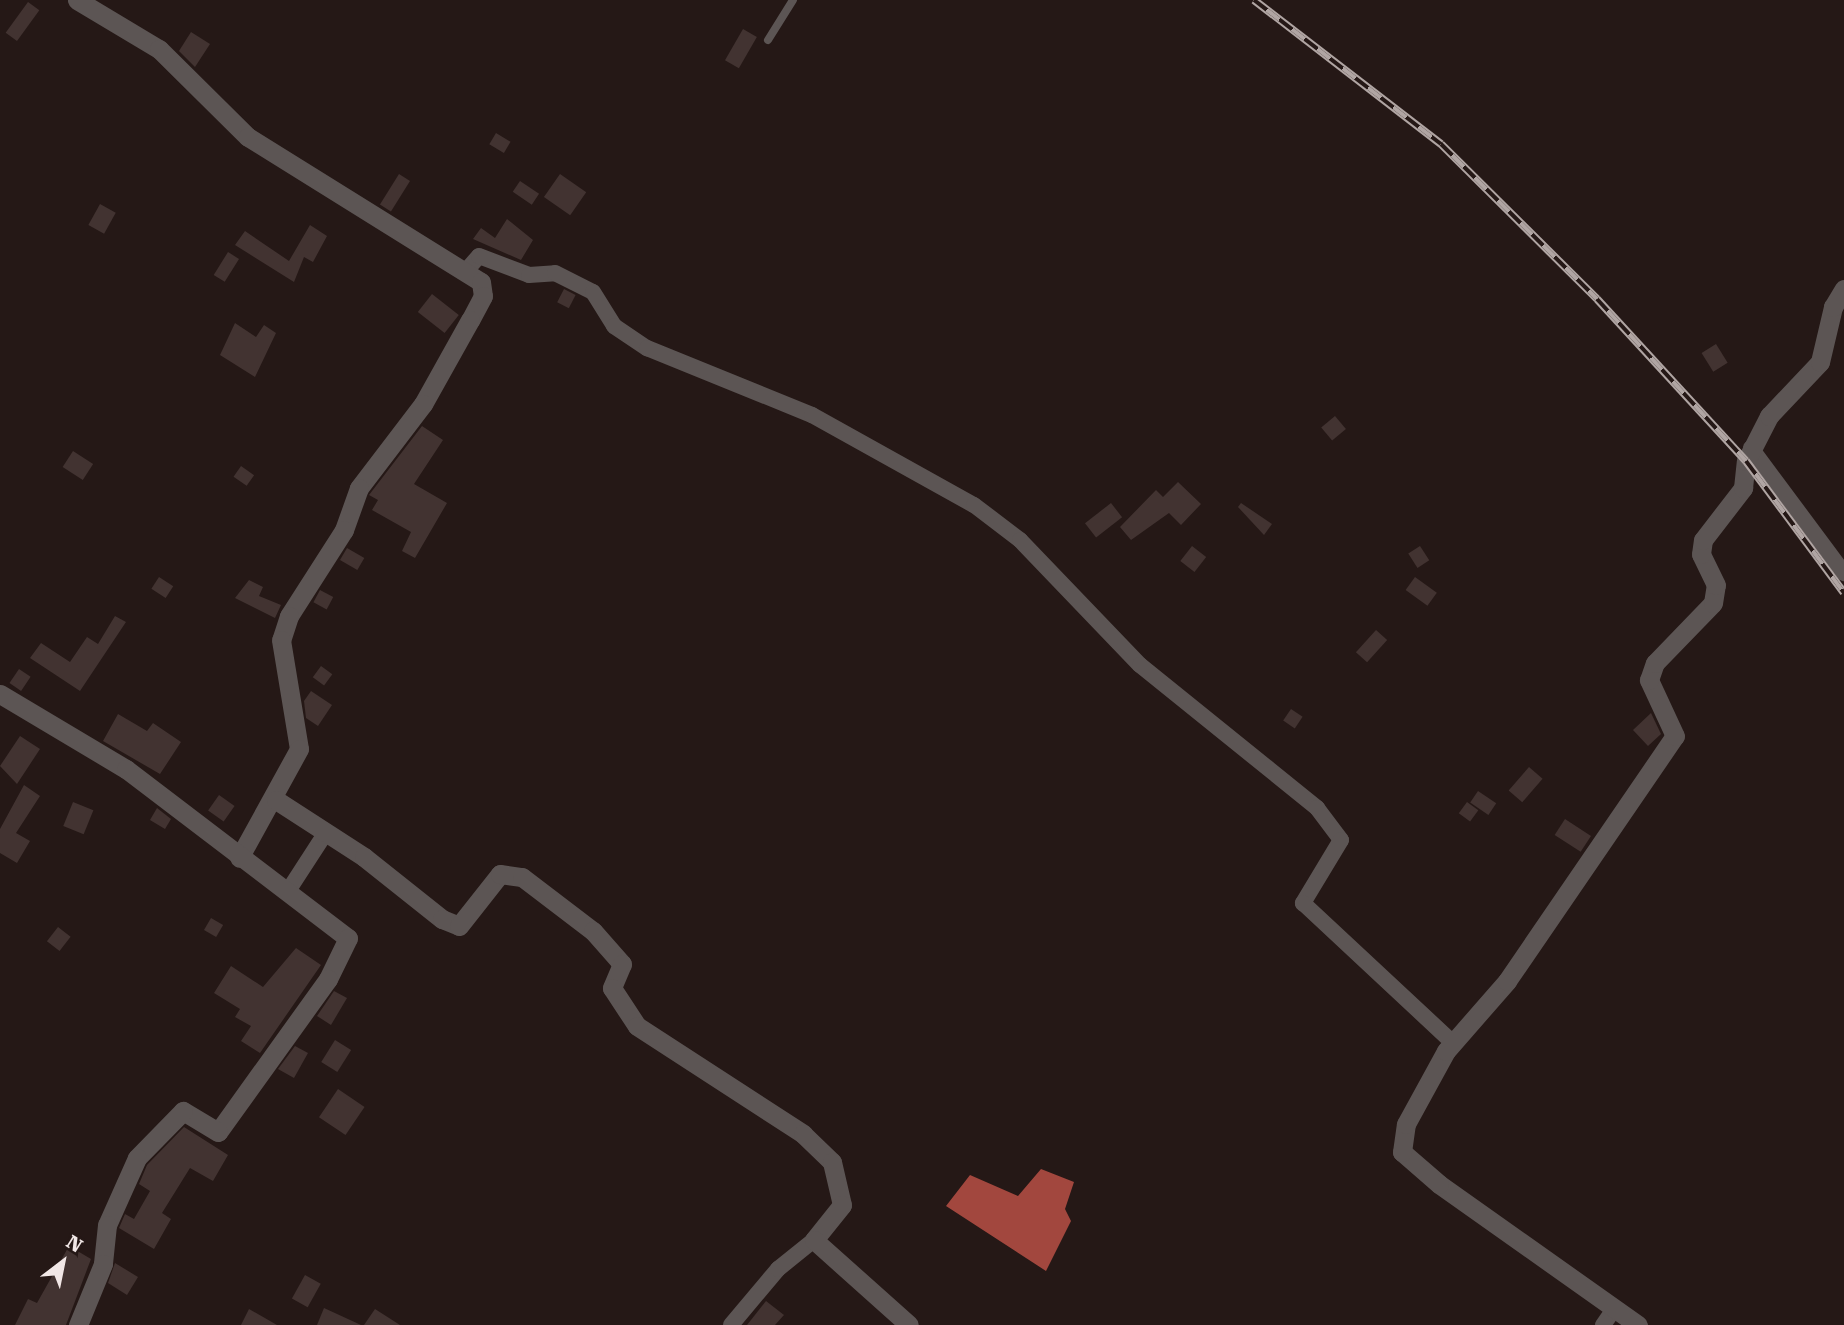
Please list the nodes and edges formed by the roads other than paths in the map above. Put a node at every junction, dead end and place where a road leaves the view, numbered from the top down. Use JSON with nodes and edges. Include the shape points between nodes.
{"nodes":[{"id":1,"x":78,"y":0,"type":"edge"},
{"id":2,"x":793,"y":0,"type":"edge"},
{"id":3,"x":768,"y":40,"type":"dead end"},
{"id":4,"x":465,"y":272,"type":"junction"},
{"id":5,"x":1844,"y":289,"type":"edge"},
{"id":6,"x":1751,"y":448,"type":"junction"},
{"id":7,"x":1844,"y":573,"type":"edge"},
{"id":8,"x":0,"y":694,"type":"edge"},
{"id":9,"x":276,"y":800,"type":"junction"},
{"id":10,"x":325,"y":834,"type":"junction"},
{"id":11,"x":239,"y":858,"type":"junction"},
{"id":12,"x":288,"y":891,"type":"junction"},
{"id":13,"x":1453,"y":1043,"type":"junction"},
{"id":14,"x":814,"y":1240,"type":"junction"},
{"id":15,"x":1608,"y":1317,"type":"edge"},
{"id":16,"x":78,"y":1325,"type":"edge"},
{"id":17,"x":731,"y":1325,"type":"edge"},
{"id":18,"x":909,"y":1325,"type":"edge"},
{"id":19,"x":1637,"y":1325,"type":"edge"}],
"edges":[{"from":1,"to":4,"type":"street","via":[[159,49],[248,137],[442,252]]},
{"from":2,"to":3,"type":"lane"},
{"from":4,"to":9,"type":"street","via":[[481,282],[483,296],[423,404],[359,488],[344,530],[289,616],[281,640],[299,749]]},
{"from":4,"to":13,"type":"street","via":[[479,256],[529,275],[555,273],[593,292],[614,326],[647,348],[813,415],[974,505],[1020,540],[1140,665],[1317,808],[1341,840],[1303,903]]},
{"from":5,"to":6,"type":"street","via":[[1833,307],[1820,362],[1769,416]]},
{"from":6,"to":7,"type":"street"},
{"from":6,"to":13,"type":"street","via":[[1743,488],[1703,540],[1701,554],[1716,585],[1713,603],[1655,663],[1649,680],[1675,736],[1507,981]]},
{"from":8,"to":11,"type":"street","via":[[115,762],[215,832]]},
{"from":9,"to":10,"type":"street"},
{"from":9,"to":11,"type":"street"},
{"from":10,"to":12,"type":"street"},
{"from":10,"to":14,"type":"street","via":[[459,926],[500,874],[522,877],[593,930],[622,964],[612,988],[637,1026],[803,1134],[832,1161],[842,1205]]},
{"from":11,"to":12,"type":"street"},
{"from":12,"to":16,"type":"street","via":[[348,938],[328,979],[218,1132],[183,1111],[155,1133],[107,1225],[103,1264]]},
{"from":13,"to":15,"type":"street","via":[[1420,1092],[1402,1152]]},
{"from":14,"to":17,"type":"street","via":[[778,1269]]},
{"from":14,"to":18,"type":"street"},
{"from":15,"to":19,"type":"street"}]}
